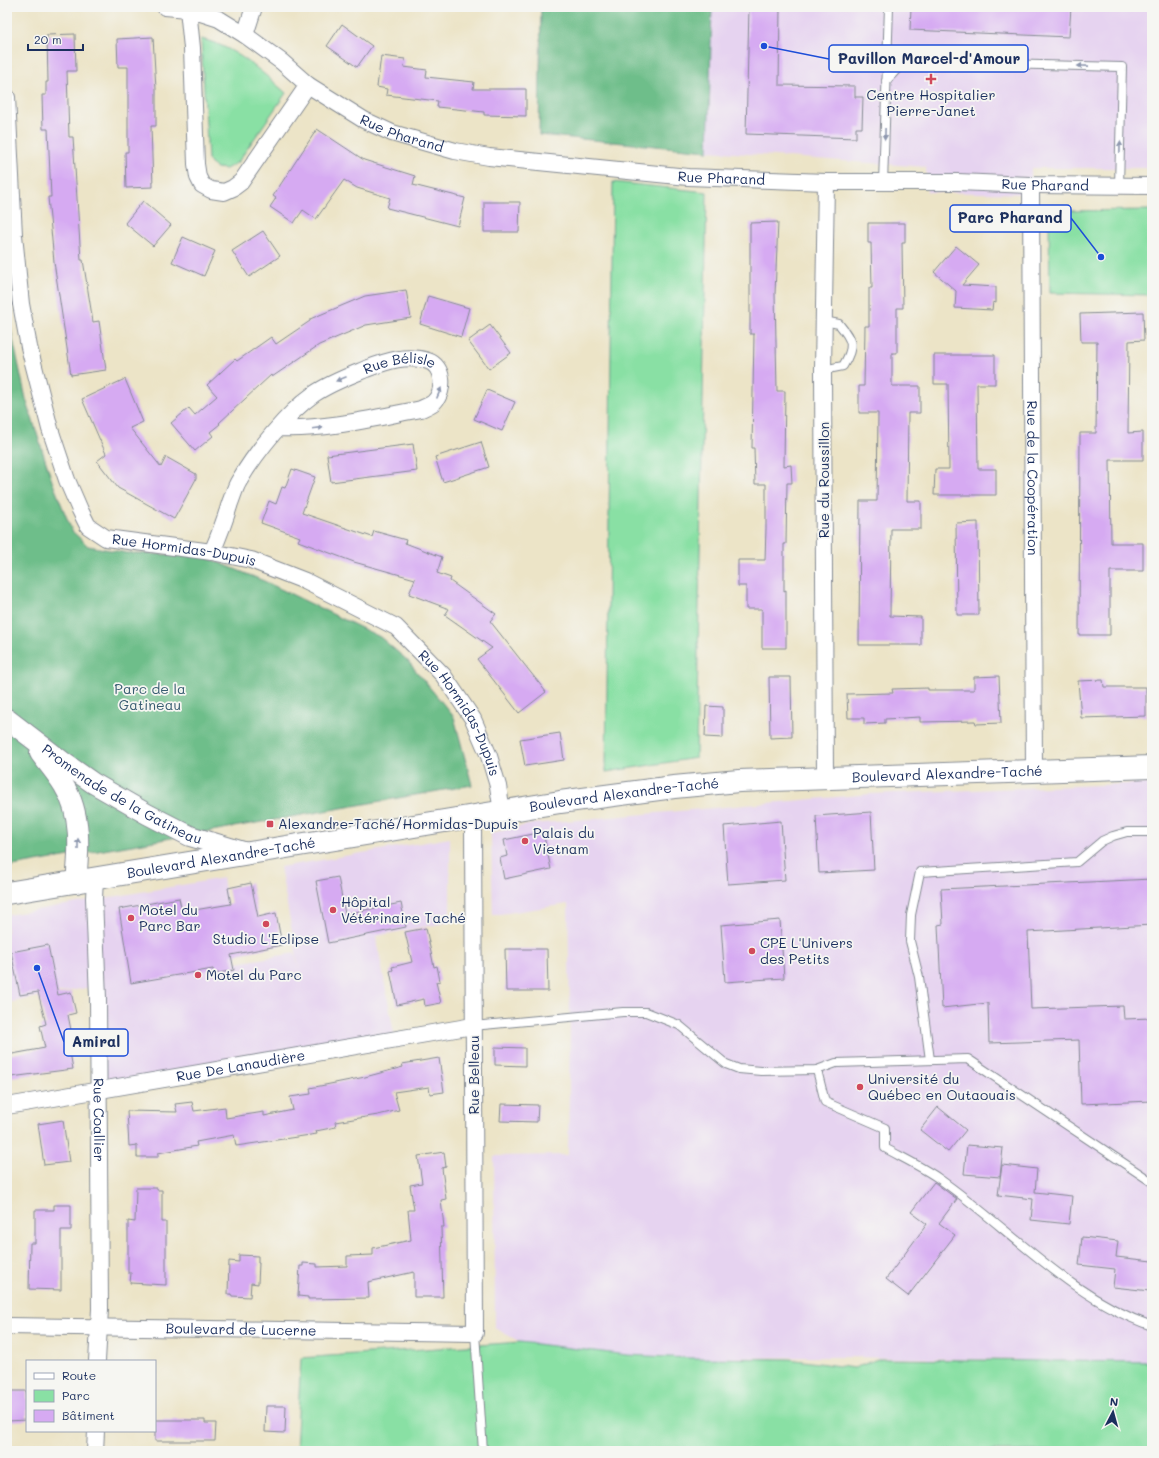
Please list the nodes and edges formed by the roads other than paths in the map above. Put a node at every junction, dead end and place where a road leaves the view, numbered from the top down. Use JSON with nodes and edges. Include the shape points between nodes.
{"nodes":[{"id":1,"x":165,"y":7,"type":"edge"},
{"id":2,"x":254,"y":7,"type":"edge"},
{"id":3,"x":889,"y":7,"type":"edge"},
{"id":4,"x":188,"y":9,"type":"junction"},
{"id":5,"x":245,"y":35,"type":"junction"},
{"id":6,"x":886,"y":81,"type":"junction"},
{"id":7,"x":308,"y":85,"type":"junction"},
{"id":8,"x":7,"y":97,"type":"edge"},
{"id":9,"x":826,"y":182,"type":"junction"},
{"id":10,"x":883,"y":183,"type":"junction"},
{"id":11,"x":1031,"y":185,"type":"junction"},
{"id":12,"x":1119,"y":186,"type":"junction"},
{"id":13,"x":1152,"y":186,"type":"edge"},
{"id":14,"x":824,"y":321,"type":"junction"},
{"id":15,"x":822,"y":370,"type":"junction"},
{"id":16,"x":279,"y":428,"type":"junction"},
{"id":17,"x":212,"y":552,"type":"junction"},
{"id":18,"x":7,"y":719,"type":"edge"},
{"id":19,"x":25,"y":733,"type":"junction"},
{"id":20,"x":1152,"y":767,"type":"edge"},
{"id":21,"x":1034,"y":772,"type":"junction"},
{"id":22,"x":825,"y":778,"type":"junction"},
{"id":23,"x":502,"y":812,"type":"junction"},
{"id":24,"x":473,"y":816,"type":"junction"},
{"id":25,"x":1152,"y":832,"type":"edge"},
{"id":26,"x":247,"y":853,"type":"junction"},
{"id":27,"x":85,"y":881,"type":"junction"},
{"id":28,"x":7,"y":893,"type":"edge"},
{"id":29,"x":473,"y":1026,"type":"junction"},
{"id":30,"x":930,"y":1060,"type":"junction"},
{"id":31,"x":817,"y":1070,"type":"junction"},
{"id":32,"x":98,"y":1090,"type":"junction"},
{"id":33,"x":7,"y":1106,"type":"edge"},
{"id":34,"x":1152,"y":1182,"type":"edge"},
{"id":35,"x":7,"y":1326,"type":"edge"},
{"id":36,"x":1152,"y":1326,"type":"edge"},
{"id":37,"x":98,"y":1327,"type":"junction"},
{"id":38,"x":475,"y":1333,"type":"junction"},
{"id":39,"x":97,"y":1360,"type":"edge"},
{"id":40,"x":96,"y":1432,"type":"edge"},
{"id":41,"x":95,"y":1451,"type":"edge"},
{"id":42,"x":482,"y":1451,"type":"edge"}],
"edges":[{"from":1,"to":4,"type":"street","name":"Rue Pharand"},
{"from":2,"to":5,"type":"street"},
{"from":3,"to":6,"type":"lane"},
{"from":4,"to":5,"type":"street","name":"Rue Pharand","via":[[220,19]]},
{"from":4,"to":7,"type":"street","via":[[196,164],[202,185],[211,190],[224,192],[241,182]]},
{"from":5,"to":7,"type":"street","name":"Rue Pharand"},
{"from":6,"to":10,"type":"lane","one_way":true},
{"from":12,"to":6,"type":"lane","one_way":true,"via":[[1122,67],[915,62],[899,68]]},
{"from":7,"to":9,"type":"street","name":"Rue Pharand","via":[[358,116],[392,133],[455,151],[658,175]]},
{"from":8,"to":17,"type":"street","name":"Rue Hormidas-Dupuis","via":[[14,235],[21,304],[38,387],[50,429],[80,510],[88,526],[106,538]]},
{"from":9,"to":10,"type":"street","name":"Rue Pharand"},
{"from":9,"to":14,"type":"street","name":"Rue du Roussillon"},
{"from":10,"to":11,"type":"street","name":"Rue Pharand","via":[[958,182]]},
{"from":11,"to":12,"type":"street","name":"Rue Pharand"},
{"from":11,"to":21,"type":"street","name":"Rue de la Coopération"},
{"from":12,"to":13,"type":"street","name":"Rue Pharand"},
{"from":14,"to":15,"type":"street","name":"Rue du Roussillon"},
{"from":14,"to":15,"type":"lane","via":[[839,324],[851,338],[851,352],[843,366]]},
{"from":15,"to":22,"type":"street","name":"Rue du Roussillon"},
{"from":16,"to":16,"type":"street","name":"Rue Bélisle","one_way":true,"via":[[304,430],[421,409],[434,402],[441,392],[439,370],[431,362],[418,358],[401,358],[378,364],[315,393]]},
{"from":16,"to":17,"type":"street","name":"Rue Bélisle","via":[[238,482]]},
{"from":17,"to":23,"type":"street","name":"Rue Hormidas-Dupuis","via":[[251,560],[305,581],[396,627],[442,675],[473,719],[489,756]]},
{"from":18,"to":19,"type":"street","name":"Promenade de la Gatineau"},
{"from":19,"to":26,"type":"street","name":"Promenade de la Gatineau","via":[[93,783],[147,814],[190,836]]},
{"from":27,"to":19,"type":"street","name":"Promenade de la Gatineau","one_way":true,"via":[[72,804],[65,787]]},
{"from":20,"to":21,"type":"main road","name":"Boulevard Alexandre-Taché"},
{"from":21,"to":22,"type":"main road","name":"Boulevard Alexandre-Taché"},
{"from":22,"to":23,"type":"main road","name":"Boulevard Alexandre-Taché","via":[[739,781],[674,787]]},
{"from":23,"to":24,"type":"main road","name":"Boulevard Alexandre-Taché"},
{"from":24,"to":26,"type":"main road","name":"Boulevard Alexandre-Taché"},
{"from":24,"to":29,"type":"street","name":"Rue Belleau"},
{"from":25,"to":30,"type":"lane","via":[[1127,832],[1113,836],[1102,841],[1077,862],[920,872],[911,915],[910,941],[919,977]]},
{"from":26,"to":27,"type":"main road","name":"Boulevard Alexandre-Taché"},
{"from":27,"to":28,"type":"main road","name":"Boulevard Alexandre-Taché"},
{"from":27,"to":32,"type":"street","name":"Rue Coallier","via":[[94,898]]},
{"from":29,"to":31,"type":"lane","via":[[646,1012],[679,1025],[726,1064],[739,1069]]},
{"from":29,"to":32,"type":"street","name":"Rue De Lanaudière"},
{"from":29,"to":38,"type":"street","name":"Rue Belleau"},
{"from":30,"to":31,"type":"lane","via":[[836,1063]]},
{"from":30,"to":34,"type":"lane","via":[[968,1059]]},
{"from":31,"to":36,"type":"lane","via":[[825,1102],[885,1128],[885,1148],[938,1178],[1066,1280],[1125,1314]]},
{"from":32,"to":33,"type":"street","name":"Rue De Lanaudière"},
{"from":32,"to":37,"type":"street","name":"Rue Coallier"},
{"from":35,"to":37,"type":"street","name":"Boulevard de Lucerne"},
{"from":37,"to":38,"type":"street","name":"Boulevard de Lucerne"},
{"from":37,"to":39,"type":"street","name":"Rue Coallier"},
{"from":38,"to":42,"type":"lane"},
{"from":40,"to":41,"type":"street"}]}
